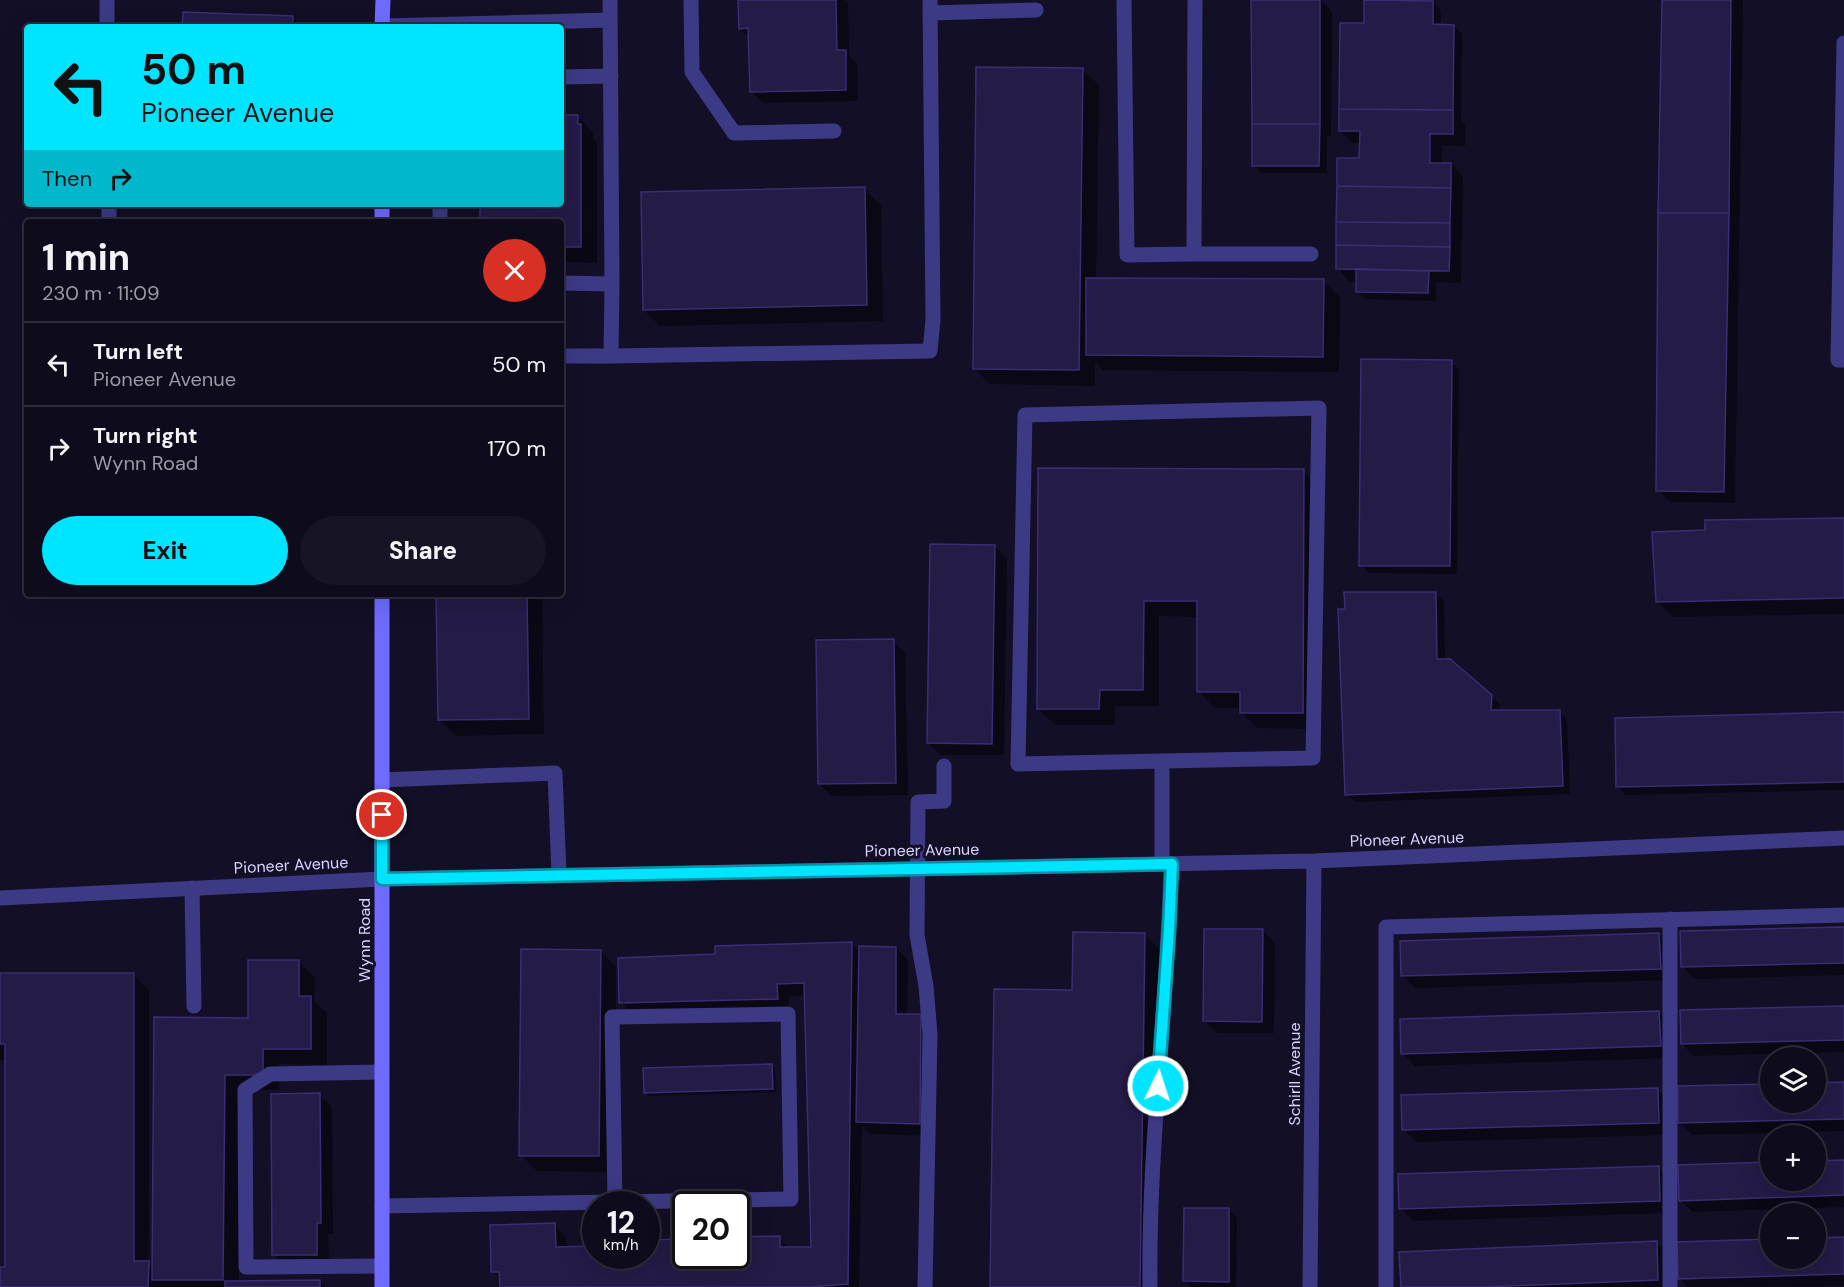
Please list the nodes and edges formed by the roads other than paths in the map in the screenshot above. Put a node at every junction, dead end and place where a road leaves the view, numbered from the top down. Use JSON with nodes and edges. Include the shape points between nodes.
{"nodes":[{"id":1,"x":106,"y":0,"type":"edge"},
{"id":2,"x":383,"y":0,"type":"edge"},
{"id":3,"x":610,"y":0,"type":"edge"},
{"id":4,"x":691,"y":0,"type":"edge"},
{"id":5,"x":1124,"y":0,"type":"edge"},
{"id":6,"x":1195,"y":0,"type":"edge"},
{"id":7,"x":930,"y":7,"type":"edge"},
{"id":8,"x":1036,"y":10,"type":"dead end"},
{"id":9,"x":610,"y":20,"type":"junction"},
{"id":10,"x":107,"y":24,"type":"edge"},
{"id":11,"x":382,"y":24,"type":"edge"},
{"id":12,"x":458,"y":24,"type":"edge"},
{"id":13,"x":1844,"y":43,"type":"edge"},
{"id":14,"x":611,"y":76,"type":"junction"},
{"id":15,"x":564,"y":77,"type":"edge"},
{"id":16,"x":834,"y":131,"type":"dead end"},
{"id":17,"x":1194,"y":254,"type":"junction"},
{"id":18,"x":1311,"y":254,"type":"dead end"},
{"id":19,"x":564,"y":283,"type":"edge"},
{"id":20,"x":612,"y":284,"type":"junction"},
{"id":21,"x":564,"y":356,"type":"edge"},
{"id":22,"x":611,"y":356,"type":"junction"},
{"id":23,"x":1844,"y":360,"type":"edge"},
{"id":24,"x":382,"y":597,"type":"edge"},
{"id":25,"x":1162,"y":761,"type":"junction"},
{"id":26,"x":944,"y":766,"type":"dead end"},
{"id":27,"x":382,"y":780,"type":"junction"},
{"id":28,"x":1844,"y":838,"type":"edge"},
{"id":29,"x":1314,"y":861,"type":"junction"},
{"id":30,"x":1167,"y":864,"type":"junction"},
{"id":31,"x":918,"y":868,"type":"junction"},
{"id":32,"x":559,"y":875,"type":"junction"},
{"id":33,"x":382,"y":879,"type":"junction"},
{"id":34,"x":192,"y":888,"type":"junction"},
{"id":35,"x":0,"y":898,"type":"edge"},
{"id":36,"x":1844,"y":915,"type":"edge"},
{"id":37,"x":1670,"y":920,"type":"junction"},
{"id":38,"x":194,"y":1006,"type":"dead end"},
{"id":39,"x":382,"y":1072,"type":"junction"},
{"id":40,"x":615,"y":1202,"type":"joint"},
{"id":41,"x":582,"y":1203,"type":"edge"},
{"id":42,"x":382,"y":1206,"type":"junction"},
{"id":43,"x":382,"y":1266,"type":"junction"},
{"id":44,"x":382,"y":1287,"type":"edge"},
{"id":45,"x":925,"y":1287,"type":"edge"},
{"id":46,"x":1150,"y":1287,"type":"edge"},
{"id":47,"x":1310,"y":1287,"type":"edge"},
{"id":48,"x":1386,"y":1287,"type":"edge"},
{"id":49,"x":1670,"y":1287,"type":"edge"}],
"edges":[{"from":1,"to":10,"type":"street"},
{"from":2,"to":11,"type":"street"},
{"from":3,"to":9,"type":"street"},
{"from":4,"to":16,"type":"street","via":[[692,72],[734,133]]},
{"from":5,"to":17,"type":"street","via":[[1127,255]]},
{"from":6,"to":17,"type":"street"},
{"from":7,"to":8,"type":"street"},
{"from":7,"to":22,"type":"street","via":[[930,351]]},
{"from":9,"to":12,"type":"street"},
{"from":9,"to":14,"type":"street"},
{"from":13,"to":23,"type":"street","via":[[1838,360]]},
{"from":14,"to":15,"type":"street"},
{"from":14,"to":20,"type":"street"},
{"from":17,"to":18,"type":"street"},
{"from":19,"to":20,"type":"street"},
{"from":20,"to":22,"type":"street"},
{"from":21,"to":22,"type":"street"},
{"from":24,"to":27,"type":"street","name":"Wynn Road"},
{"from":25,"to":25,"type":"street","via":[[1018,764],[1025,414],[1319,408],[1313,758]]},
{"from":25,"to":30,"type":"street"},
{"from":26,"to":31,"type":"street","via":[[944,801],[918,802]]},
{"from":27,"to":32,"type":"street","via":[[555,773]]},
{"from":27,"to":33,"type":"street","name":"Wynn Road"},
{"from":28,"to":29,"type":"street","name":"Pioneer Avenue"},
{"from":29,"to":30,"type":"street","name":"Pioneer Avenue"},
{"from":29,"to":47,"type":"street","name":"Schirll Avenue"},
{"from":30,"to":31,"type":"street","name":"Pioneer Avenue"},
{"from":30,"to":46,"type":"street","via":[[1169,930],[1149,1218]]},
{"from":31,"to":32,"type":"street","name":"Pioneer Avenue"},
{"from":31,"to":45,"type":"street","via":[[917,935],[930,1034]]},
{"from":32,"to":33,"type":"street","name":"Pioneer Avenue"},
{"from":33,"to":34,"type":"street","name":"Pioneer Avenue"},
{"from":33,"to":39,"type":"street","name":"Wynn Road"},
{"from":34,"to":35,"type":"street","name":"Pioneer Avenue"},
{"from":34,"to":38,"type":"street"},
{"from":36,"to":37,"type":"street"},
{"from":37,"to":48,"type":"street","via":[[1386,927]]},
{"from":37,"to":49,"type":"street"},
{"from":39,"to":42,"type":"street","name":"Wynn Road"},
{"from":39,"to":43,"type":"street","via":[[270,1074],[245,1090],[246,1267]]},
{"from":40,"to":40,"type":"street","via":[[791,1198],[788,1014],[612,1017]]},
{"from":41,"to":42,"type":"street"},
{"from":42,"to":43,"type":"street","name":"Wynn Road"},
{"from":43,"to":44,"type":"street","name":"Wynn Road"}]}
